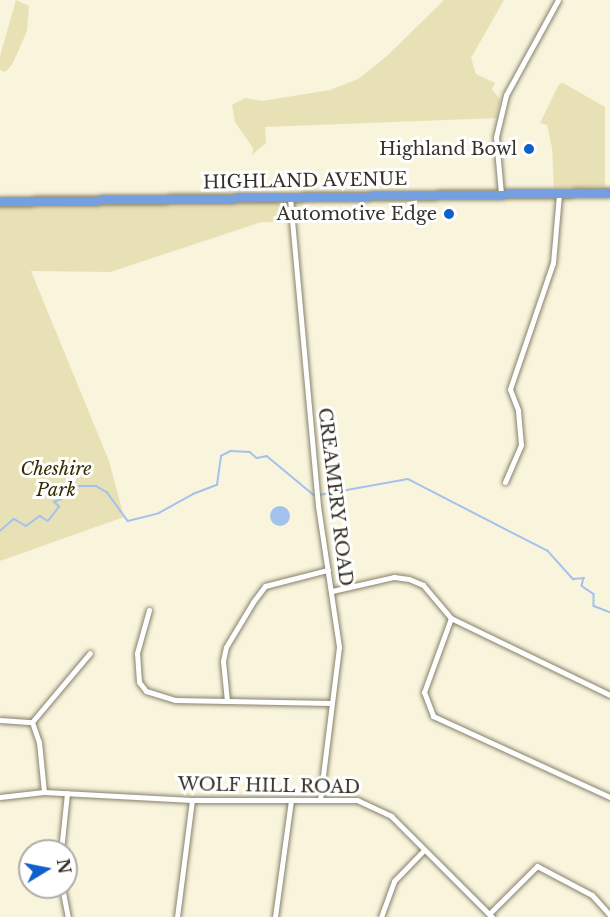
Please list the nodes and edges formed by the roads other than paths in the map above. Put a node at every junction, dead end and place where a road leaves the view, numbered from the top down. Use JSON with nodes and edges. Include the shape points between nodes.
{"nodes":[{"id":1,"x":558,"y":0,"type":"edge"},
{"id":2,"x":610,"y":193,"type":"edge"},
{"id":3,"x":501,"y":194,"type":"junction"},
{"id":4,"x":559,"y":194,"type":"junction"},
{"id":5,"x":290,"y":198,"type":"junction"},
{"id":6,"x":0,"y":202,"type":"edge"},
{"id":7,"x":505,"y":482,"type":"dead end"},
{"id":8,"x":328,"y":570,"type":"junction"},
{"id":9,"x":332,"y":591,"type":"junction"},
{"id":10,"x":149,"y":610,"type":"dead end"},
{"id":11,"x":451,"y":618,"type":"junction"},
{"id":12,"x":90,"y":653,"type":"dead end"},
{"id":13,"x":610,"y":695,"type":"edge"},
{"id":14,"x":227,"y":701,"type":"junction"},
{"id":15,"x":331,"y":703,"type":"junction"},
{"id":16,"x":0,"y":720,"type":"edge"},
{"id":17,"x":32,"y":722,"type":"junction"},
{"id":18,"x":44,"y":792,"type":"junction"},
{"id":19,"x":67,"y":793,"type":"junction"},
{"id":20,"x":0,"y":797,"type":"edge"},
{"id":21,"x":610,"y":797,"type":"edge"},
{"id":22,"x":320,"y":799,"type":"junction"},
{"id":23,"x":192,"y":800,"type":"junction"},
{"id":24,"x":291,"y":800,"type":"junction"},
{"id":25,"x":62,"y":839,"type":"edge"},
{"id":26,"x":424,"y":850,"type":"junction"},
{"id":27,"x":64,"y":899,"type":"edge"},
{"id":28,"x":490,"y":915,"type":"edge"},
{"id":29,"x":610,"y":915,"type":"edge"},
{"id":30,"x":68,"y":917,"type":"edge"},
{"id":31,"x":177,"y":917,"type":"edge"},
{"id":32,"x":275,"y":917,"type":"edge"},
{"id":33,"x":381,"y":917,"type":"edge"}],
"edges":[{"from":1,"to":3,"type":"street","via":[[506,95],[496,137]]},
{"from":2,"to":4,"type":"highway","name":"HIGHLAND AVENUE"},
{"from":3,"to":4,"type":"highway","name":"HIGHLAND AVENUE"},
{"from":3,"to":5,"type":"highway","name":"HIGHLAND AVENUE"},
{"from":4,"to":7,"type":"street","via":[[553,263],[510,389],[518,410],[521,445]]},
{"from":5,"to":6,"type":"highway","name":"HIGHLAND AVENUE"},
{"from":5,"to":8,"type":"street","name":"CREAMERY ROAD","via":[[317,501]]},
{"from":8,"to":9,"type":"street","name":"CREAMERY ROAD"},
{"from":8,"to":14,"type":"street","via":[[266,586],[253,602],[226,647],[223,661]]},
{"from":9,"to":11,"type":"street","via":[[394,577],[409,579],[423,585]]},
{"from":9,"to":15,"type":"street","name":"CREAMERY ROAD","via":[[339,647]]},
{"from":10,"to":14,"type":"street","via":[[137,653],[139,682],[146,691],[175,700]]},
{"from":11,"to":13,"type":"street"},
{"from":11,"to":21,"type":"street","via":[[424,692],[433,716]]},
{"from":12,"to":17,"type":"street"},
{"from":14,"to":15,"type":"street"},
{"from":15,"to":22,"type":"street","name":"CREAMERY ROAD"},
{"from":16,"to":17,"type":"street"},
{"from":17,"to":18,"type":"street","via":[[39,742]]},
{"from":18,"to":19,"type":"street","name":"WOLF HILL ROAD"},
{"from":18,"to":20,"type":"street","name":"WOLF HILL ROAD"},
{"from":19,"to":23,"type":"street","name":"WOLF HILL ROAD"},
{"from":19,"to":25,"type":"street"},
{"from":22,"to":24,"type":"street","name":"WOLF HILL ROAD"},
{"from":22,"to":26,"type":"street","name":"WOLF HILL ROAD","via":[[373,805],[391,816]]},
{"from":23,"to":24,"type":"street","name":"WOLF HILL ROAD"},
{"from":23,"to":31,"type":"street"},
{"from":24,"to":32,"type":"street"},
{"from":26,"to":28,"type":"street","name":"WOLF HILL ROAD"},
{"from":26,"to":33,"type":"street","via":[[394,880]]},
{"from":27,"to":30,"type":"street"},
{"from":28,"to":29,"type":"street","via":[[537,867],[592,895]]}]}
